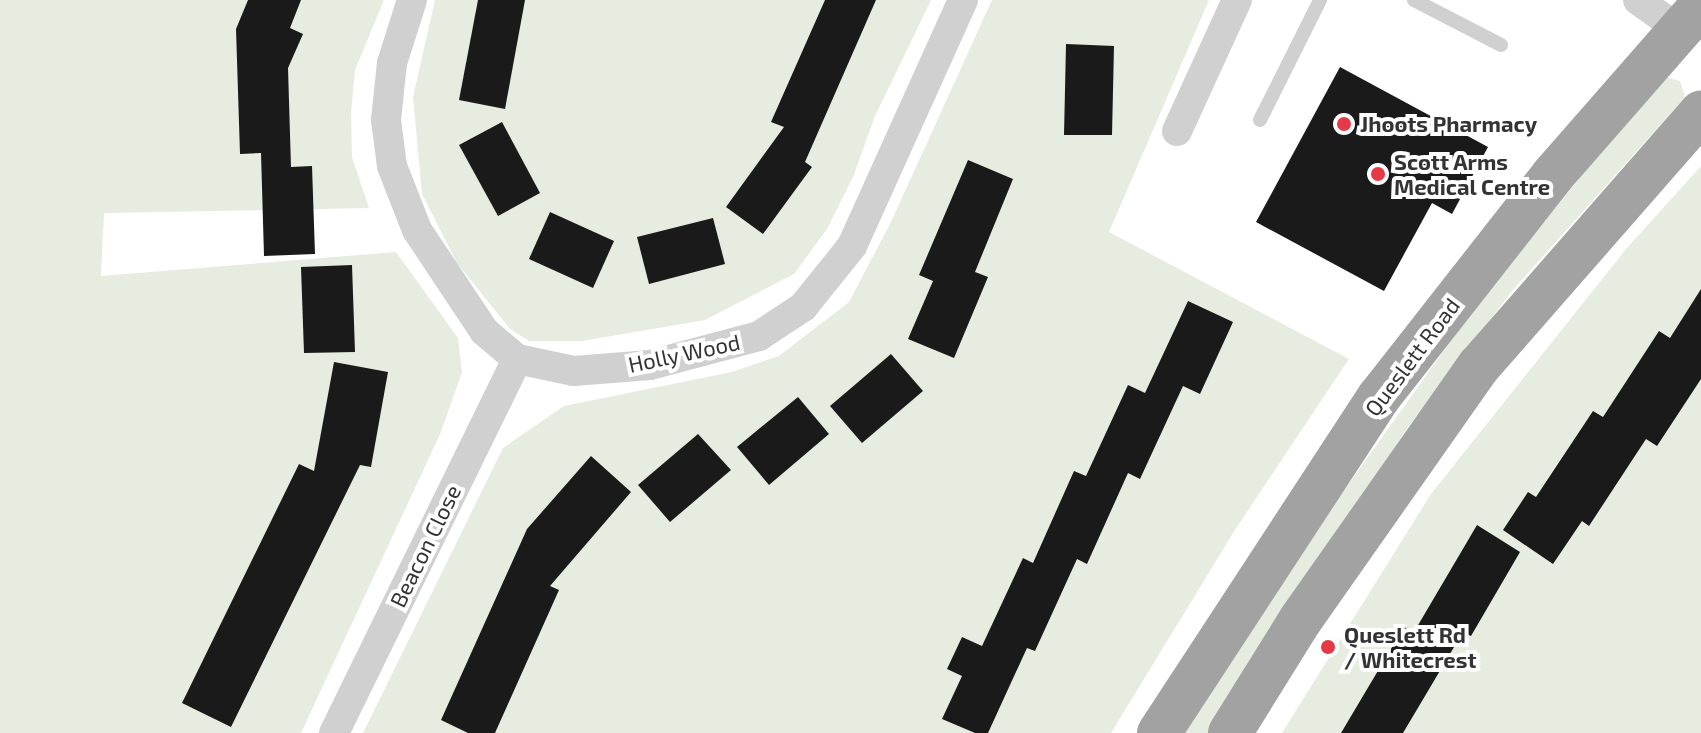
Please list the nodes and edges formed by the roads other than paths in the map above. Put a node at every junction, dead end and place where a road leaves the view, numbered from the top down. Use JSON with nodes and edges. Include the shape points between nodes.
{"nodes":[{"id":1,"x":412,"y":0,"type":"edge"},
{"id":2,"x":963,"y":0,"type":"edge"},
{"id":3,"x":1237,"y":0,"type":"edge"},
{"id":4,"x":1320,"y":0,"type":"edge"},
{"id":5,"x":1414,"y":0,"type":"edge"},
{"id":6,"x":1638,"y":0,"type":"edge"},
{"id":7,"x":1694,"y":28,"type":"edge"},
{"id":8,"x":1501,"y":45,"type":"dead end"},
{"id":9,"x":1701,"y":112,"type":"edge"},
{"id":10,"x":1260,"y":120,"type":"dead end"},
{"id":11,"x":1177,"y":131,"type":"dead end"},
{"id":12,"x":517,"y":359,"type":"junction"},
{"id":13,"x":334,"y":733,"type":"edge"},
{"id":14,"x":1159,"y":733,"type":"edge"},
{"id":15,"x":1230,"y":733,"type":"edge"}],
"edges":[{"from":1,"to":12,"type":"street","name":"Holly Wood","via":[[391,78],[386,120],[392,166],[417,230],[451,286],[484,331]]},
{"from":2,"to":12,"type":"street","name":"Holly Wood","via":[[852,246],[803,307],[759,336],[650,365],[574,371]]},
{"from":3,"to":11,"type":"street"},
{"from":4,"to":10,"type":"lane"},
{"from":5,"to":8,"type":"lane"},
{"from":6,"to":7,"type":"street"},
{"from":7,"to":14,"type":"highway","name":"Queslett Road","via":[[1553,175],[1379,397]]},
{"from":9,"to":15,"type":"highway","via":[[1479,366],[1301,619]]},
{"from":12,"to":13,"type":"street","name":"Beacon Close"}]}
